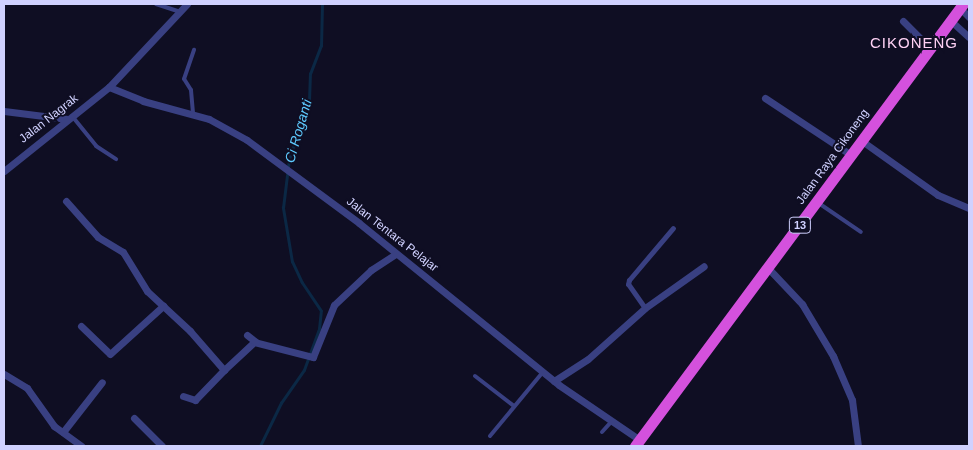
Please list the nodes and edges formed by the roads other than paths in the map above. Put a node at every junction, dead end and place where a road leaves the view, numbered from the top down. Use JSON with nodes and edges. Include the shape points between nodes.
{"nodes":[{"id":1,"x":156,"y":4,"type":"edge"},
{"id":2,"x":187,"y":4,"type":"edge"},
{"id":3,"x":962,"y":6,"type":"edge"},
{"id":4,"x":180,"y":12,"type":"junction"},
{"id":5,"x":969,"y":17,"type":"edge"},
{"id":6,"x":903,"y":21,"type":"dead end"},
{"id":7,"x":950,"y":21,"type":"junction"},
{"id":8,"x":969,"y":37,"type":"edge"},
{"id":9,"x":930,"y":48,"type":"junction"},
{"id":10,"x":194,"y":50,"type":"dead end"},
{"id":11,"x":110,"y":87,"type":"junction"},
{"id":12,"x":765,"y":98,"type":"dead end"},
{"id":13,"x":4,"y":111,"type":"edge"},
{"id":14,"x":193,"y":113,"type":"junction"},
{"id":15,"x":69,"y":118,"type":"junction"},
{"id":16,"x":862,"y":142,"type":"junction"},
{"id":17,"x":851,"y":155,"type":"junction"},
{"id":18,"x":116,"y":158,"type":"dead end"},
{"id":19,"x":4,"y":171,"type":"edge"},
{"id":20,"x":66,"y":201,"type":"dead end"},
{"id":21,"x":817,"y":202,"type":"junction"},
{"id":22,"x":969,"y":208,"type":"edge"},
{"id":23,"x":673,"y":228,"type":"dead end"},
{"id":24,"x":861,"y":232,"type":"dead end"},
{"id":25,"x":396,"y":254,"type":"junction"},
{"id":26,"x":704,"y":266,"type":"dead end"},
{"id":27,"x":768,"y":268,"type":"junction"},
{"id":28,"x":163,"y":306,"type":"junction"},
{"id":29,"x":646,"y":308,"type":"junction"},
{"id":30,"x":81,"y":326,"type":"dead end"},
{"id":31,"x":247,"y":335,"type":"dead end"},
{"id":32,"x":256,"y":342,"type":"junction"},
{"id":33,"x":224,"y":370,"type":"junction"},
{"id":34,"x":543,"y":372,"type":"junction"},
{"id":35,"x":4,"y":374,"type":"edge"},
{"id":36,"x":475,"y":376,"type":"dead end"},
{"id":37,"x":554,"y":381,"type":"junction"},
{"id":38,"x":102,"y":382,"type":"dead end"},
{"id":39,"x":183,"y":396,"type":"dead end"},
{"id":40,"x":514,"y":406,"type":"junction"},
{"id":41,"x":134,"y":418,"type":"dead end"},
{"id":42,"x":611,"y":422,"type":"junction"},
{"id":43,"x":63,"y":432,"type":"junction"},
{"id":44,"x":602,"y":432,"type":"dead end"},
{"id":45,"x":490,"y":436,"type":"dead end"},
{"id":46,"x":638,"y":443,"type":"edge"},
{"id":47,"x":82,"y":446,"type":"edge"},
{"id":48,"x":162,"y":446,"type":"edge"},
{"id":49,"x":858,"y":446,"type":"edge"}],
"edges":[{"from":1,"to":4,"type":"lane"},
{"from":2,"to":4,"type":"street","name":"Jalan Nagrak"},
{"from":3,"to":5,"type":"street"},
{"from":3,"to":7,"type":"highway","name":"Jalan Raya Cikoneng","number":"13"},
{"from":4,"to":11,"type":"street","name":"Jalan Nagrak"},
{"from":6,"to":9,"type":"street"},
{"from":7,"to":8,"type":"street"},
{"from":7,"to":9,"type":"highway","name":"Jalan Raya Cikoneng","number":"13"},
{"from":9,"to":16,"type":"highway","name":"Jalan Raya Cikoneng","number":"13"},
{"from":10,"to":14,"type":"lane","via":[[184,82],[190,90]]},
{"from":11,"to":14,"type":"street","name":"Jalan Tentara Pelajar","via":[[143,101]]},
{"from":11,"to":15,"type":"street","name":"Jalan Nagrak"},
{"from":12,"to":17,"type":"street"},
{"from":13,"to":15,"type":"street"},
{"from":14,"to":25,"type":"street","name":"Jalan Tentara Pelajar","via":[[247,140]]},
{"from":15,"to":18,"type":"lane","via":[[96,146]]},
{"from":15,"to":19,"type":"street","name":"Jalan Nagrak"},
{"from":16,"to":17,"type":"highway","name":"Jalan Raya Cikoneng","number":"13"},
{"from":16,"to":22,"type":"street","via":[[938,195]]},
{"from":17,"to":21,"type":"highway","name":"Jalan Raya Cikoneng","number":"13"},
{"from":20,"to":28,"type":"street","via":[[98,237],[123,252],[136,278]]},
{"from":21,"to":24,"type":"lane"},
{"from":21,"to":27,"type":"highway","name":"Jalan Raya Cikoneng","number":"13"},
{"from":23,"to":29,"type":"street","via":[[629,280],[628,284]]},
{"from":25,"to":32,"type":"street","via":[[371,270],[334,305],[308,356]]},
{"from":25,"to":34,"type":"street","name":"Jalan Tentara Pelajar"},
{"from":26,"to":29,"type":"street"},
{"from":27,"to":46,"type":"highway","name":"Jalan Raya Cikoneng","number":"13"},
{"from":27,"to":49,"type":"street","via":[[802,304],[833,356],[852,400]]},
{"from":28,"to":30,"type":"street","via":[[110,354]]},
{"from":28,"to":33,"type":"street"},
{"from":29,"to":37,"type":"street","via":[[588,358]]},
{"from":31,"to":32,"type":"street"},
{"from":32,"to":33,"type":"street"},
{"from":33,"to":39,"type":"street","via":[[195,400]]},
{"from":34,"to":37,"type":"street","name":"Jalan Tentara Pelajar"},
{"from":34,"to":40,"type":"lane"},
{"from":35,"to":43,"type":"street","via":[[28,388],[49,420]]},
{"from":36,"to":40,"type":"lane"},
{"from":37,"to":42,"type":"street","name":"Jalan Tentara Pelajar"},
{"from":38,"to":43,"type":"street"},
{"from":40,"to":45,"type":"lane"},
{"from":41,"to":48,"type":"street"},
{"from":42,"to":44,"type":"lane"},
{"from":42,"to":46,"type":"street","name":"Jalan Tentara Pelajar"},
{"from":43,"to":47,"type":"street"}]}
